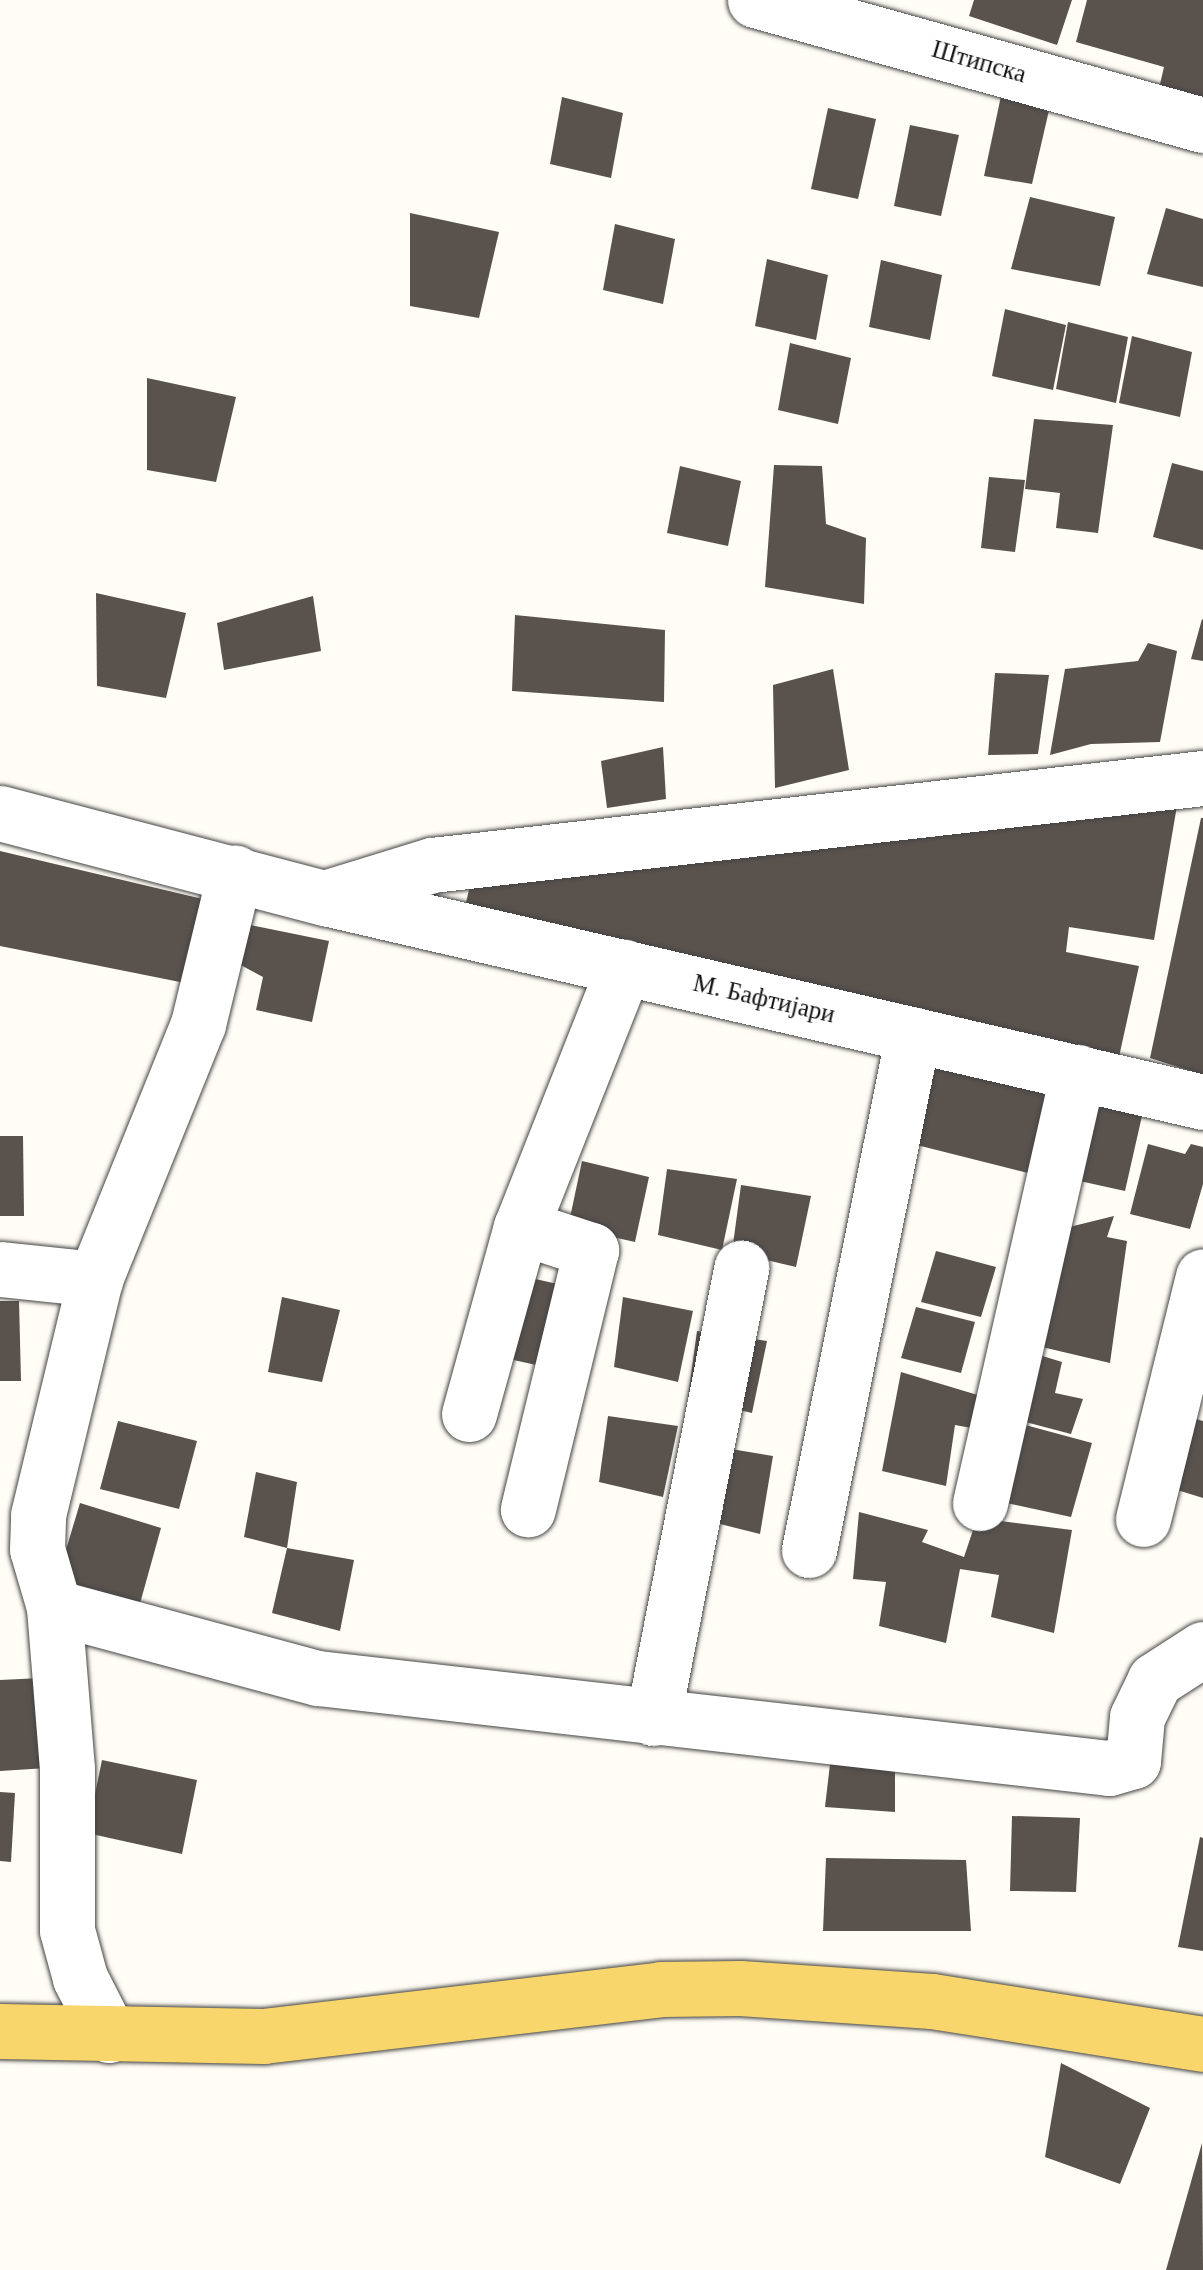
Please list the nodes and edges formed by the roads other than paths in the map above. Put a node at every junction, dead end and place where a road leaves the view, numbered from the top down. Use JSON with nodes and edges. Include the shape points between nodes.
{"nodes":[{"id":1,"x":755,"y":0,"type":"edge"},
{"id":2,"x":1203,"y":125,"type":"edge"},
{"id":3,"x":1203,"y":778,"type":"edge"},
{"id":4,"x":0,"y":813,"type":"edge"},
{"id":5,"x":234,"y":872,"type":"junction"},
{"id":6,"x":325,"y":898,"type":"junction"},
{"id":7,"x":624,"y":967,"type":"junction"},
{"id":8,"x":913,"y":1034,"type":"junction"},
{"id":9,"x":1078,"y":1072,"type":"junction"},
{"id":10,"x":1203,"y":1102,"type":"edge"},
{"id":11,"x":521,"y":1228,"type":"junction"},
{"id":12,"x":741,"y":1268,"type":"dead end"},
{"id":13,"x":0,"y":1269,"type":"edge"},
{"id":14,"x":1203,"y":1276,"type":"edge"},
{"id":15,"x":95,"y":1279,"type":"junction"},
{"id":16,"x":469,"y":1414,"type":"dead end"},
{"id":17,"x":980,"y":1504,"type":"dead end"},
{"id":18,"x":528,"y":1509,"type":"dead end"},
{"id":19,"x":1143,"y":1519,"type":"dead end"},
{"id":20,"x":808,"y":1550,"type":"dead end"},
{"id":21,"x":19,"y":1551,"type":"edge"},
{"id":22,"x":54,"y":1607,"type":"junction"},
{"id":23,"x":1203,"y":1649,"type":"edge"},
{"id":24,"x":653,"y":1718,"type":"junction"},
{"id":25,"x":0,"y":2032,"type":"edge"},
{"id":26,"x":109,"y":2034,"type":"junction"},
{"id":27,"x":1203,"y":2044,"type":"edge"}],
"edges":[{"from":1,"to":2,"type":"street","name":"Штипска"},
{"from":3,"to":6,"type":"street","via":[[432,865]]},
{"from":4,"to":5,"type":"street","name":"М. Бафтијари"},
{"from":5,"to":6,"type":"street","name":"М. Бафтијари"},
{"from":5,"to":15,"type":"street","via":[[198,1024]]},
{"from":6,"to":7,"type":"street","name":"М. Бафтијари"},
{"from":7,"to":8,"type":"street","name":"М. Бафтијари"},
{"from":7,"to":11,"type":"street"},
{"from":8,"to":9,"type":"street","name":"М. Бафтијари"},
{"from":8,"to":20,"type":"street"},
{"from":9,"to":10,"type":"street","name":"М. Бафтијари"},
{"from":9,"to":17,"type":"street"},
{"from":11,"to":16,"type":"street"},
{"from":11,"to":18,"type":"street","via":[[591,1250]]},
{"from":12,"to":24,"type":"street"},
{"from":13,"to":15,"type":"street"},
{"from":14,"to":19,"type":"street"},
{"from":15,"to":21,"type":"street","via":[[43,1486]]},
{"from":21,"to":22,"type":"street"},
{"from":22,"to":24,"type":"street","via":[[318,1678]]},
{"from":22,"to":26,"type":"street","via":[[68,1770],[67,1930],[80,1978]]},
{"from":23,"to":24,"type":"street","via":[[1156,1680],[1137,1717],[1132,1761],[1110,1768]]},
{"from":25,"to":26,"type":"main road"},
{"from":26,"to":27,"type":"main road","via":[[263,2036],[661,1988],[740,1988],[932,2002]]}]}
